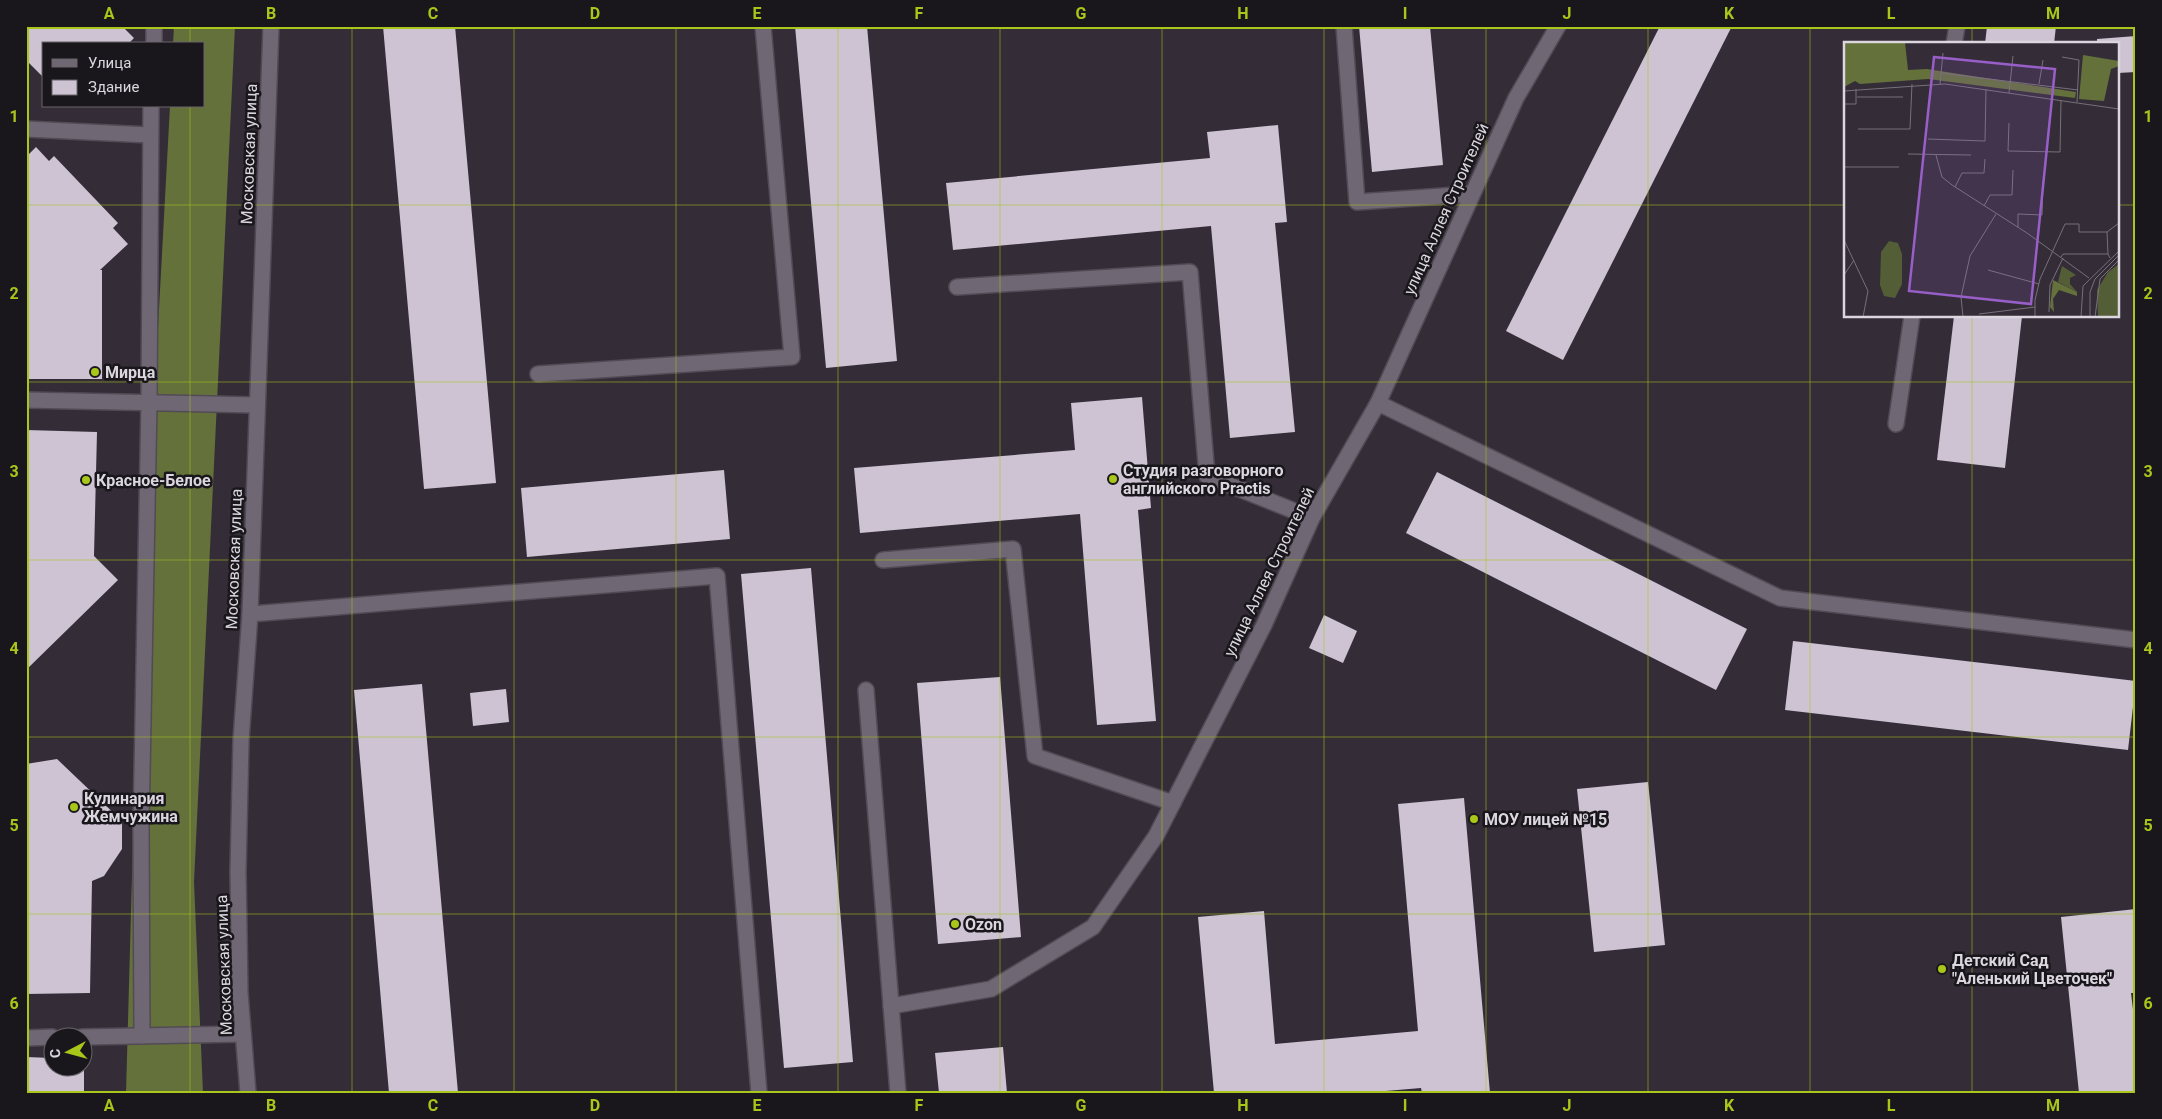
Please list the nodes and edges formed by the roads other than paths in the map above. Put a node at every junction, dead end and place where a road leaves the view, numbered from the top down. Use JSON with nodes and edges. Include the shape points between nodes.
{"nodes":[{"id":1,"x":154,"y":26,"type":"edge"},
{"id":2,"x":271,"y":26,"type":"edge"},
{"id":3,"x":763,"y":26,"type":"edge"},
{"id":4,"x":1344,"y":26,"type":"edge"},
{"id":5,"x":1558,"y":26,"type":"edge"},
{"id":6,"x":1957,"y":26,"type":"edge"},
{"id":7,"x":154,"y":42,"type":"edge"},
{"id":8,"x":1954,"y":42,"type":"edge"},
{"id":9,"x":151,"y":108,"type":"edge"},
{"id":10,"x":26,"y":129,"type":"edge"},
{"id":11,"x":150,"y":136,"type":"junction"},
{"id":12,"x":1472,"y":194,"type":"junction"},
{"id":13,"x":957,"y":288,"type":"dead end"},
{"id":14,"x":1912,"y":318,"type":"edge"},
{"id":15,"x":538,"y":374,"type":"dead end"},
{"id":16,"x":26,"y":400,"type":"edge"},
{"id":17,"x":149,"y":402,"type":"junction"},
{"id":18,"x":1378,"y":403,"type":"junction"},
{"id":19,"x":257,"y":405,"type":"junction"},
{"id":20,"x":1896,"y":424,"type":"dead end"},
{"id":21,"x":1312,"y":518,"type":"junction"},
{"id":22,"x":883,"y":560,"type":"dead end"},
{"id":23,"x":250,"y":614,"type":"junction"},
{"id":24,"x":2136,"y":640,"type":"edge"},
{"id":25,"x":866,"y":690,"type":"dead end"},
{"id":26,"x":1173,"y":803,"type":"junction"},
{"id":27,"x":891,"y":1006,"type":"junction"},
{"id":28,"x":243,"y":1034,"type":"junction"},
{"id":29,"x":142,"y":1036,"type":"junction"},
{"id":30,"x":42,"y":1037,"type":"edge"},
{"id":31,"x":92,"y":1037,"type":"edge"},
{"id":32,"x":26,"y":1038,"type":"edge"},
{"id":33,"x":248,"y":1093,"type":"edge"},
{"id":34,"x":759,"y":1093,"type":"edge"},
{"id":35,"x":898,"y":1093,"type":"edge"}],
"edges":[{"from":1,"to":7,"type":"street"},
{"from":2,"to":19,"type":"street","name":"Московская улица"},
{"from":3,"to":15,"type":"street","via":[[792,357]]},
{"from":4,"to":12,"type":"street","via":[[1357,202]]},
{"from":5,"to":12,"type":"street","name":"улица Аллея Строителей","via":[[1516,98]]},
{"from":6,"to":8,"type":"street"},
{"from":9,"to":11,"type":"street"},
{"from":10,"to":11,"type":"street"},
{"from":11,"to":17,"type":"street"},
{"from":12,"to":18,"type":"street","name":"улица Аллея Строителей"},
{"from":13,"to":21,"type":"street","via":[[1190,272],[1206,476]]},
{"from":14,"to":20,"type":"street"},
{"from":16,"to":17,"type":"street"},
{"from":17,"to":19,"type":"street"},
{"from":17,"to":29,"type":"street","via":[[141,826]]},
{"from":18,"to":21,"type":"street","name":"улица Аллея Строителей"},
{"from":18,"to":24,"type":"street","via":[[1780,598]]},
{"from":19,"to":23,"type":"street","name":"Московская улица"},
{"from":21,"to":26,"type":"street","name":"улица Аллея Строителей","via":[[1264,625]]},
{"from":22,"to":26,"type":"street","via":[[1013,549],[1035,756]]},
{"from":23,"to":28,"type":"street","name":"Московская улица","via":[[241,740],[238,872]]},
{"from":23,"to":34,"type":"street","via":[[717,576]]},
{"from":25,"to":27,"type":"street"},
{"from":26,"to":27,"type":"street","name":"улица Аллея Строителей","via":[[1156,836],[1093,927],[991,988]]},
{"from":27,"to":35,"type":"street"},
{"from":28,"to":29,"type":"street"},
{"from":28,"to":33,"type":"street","name":"Московская улица"},
{"from":29,"to":31,"type":"street"},
{"from":30,"to":32,"type":"street"}]}
